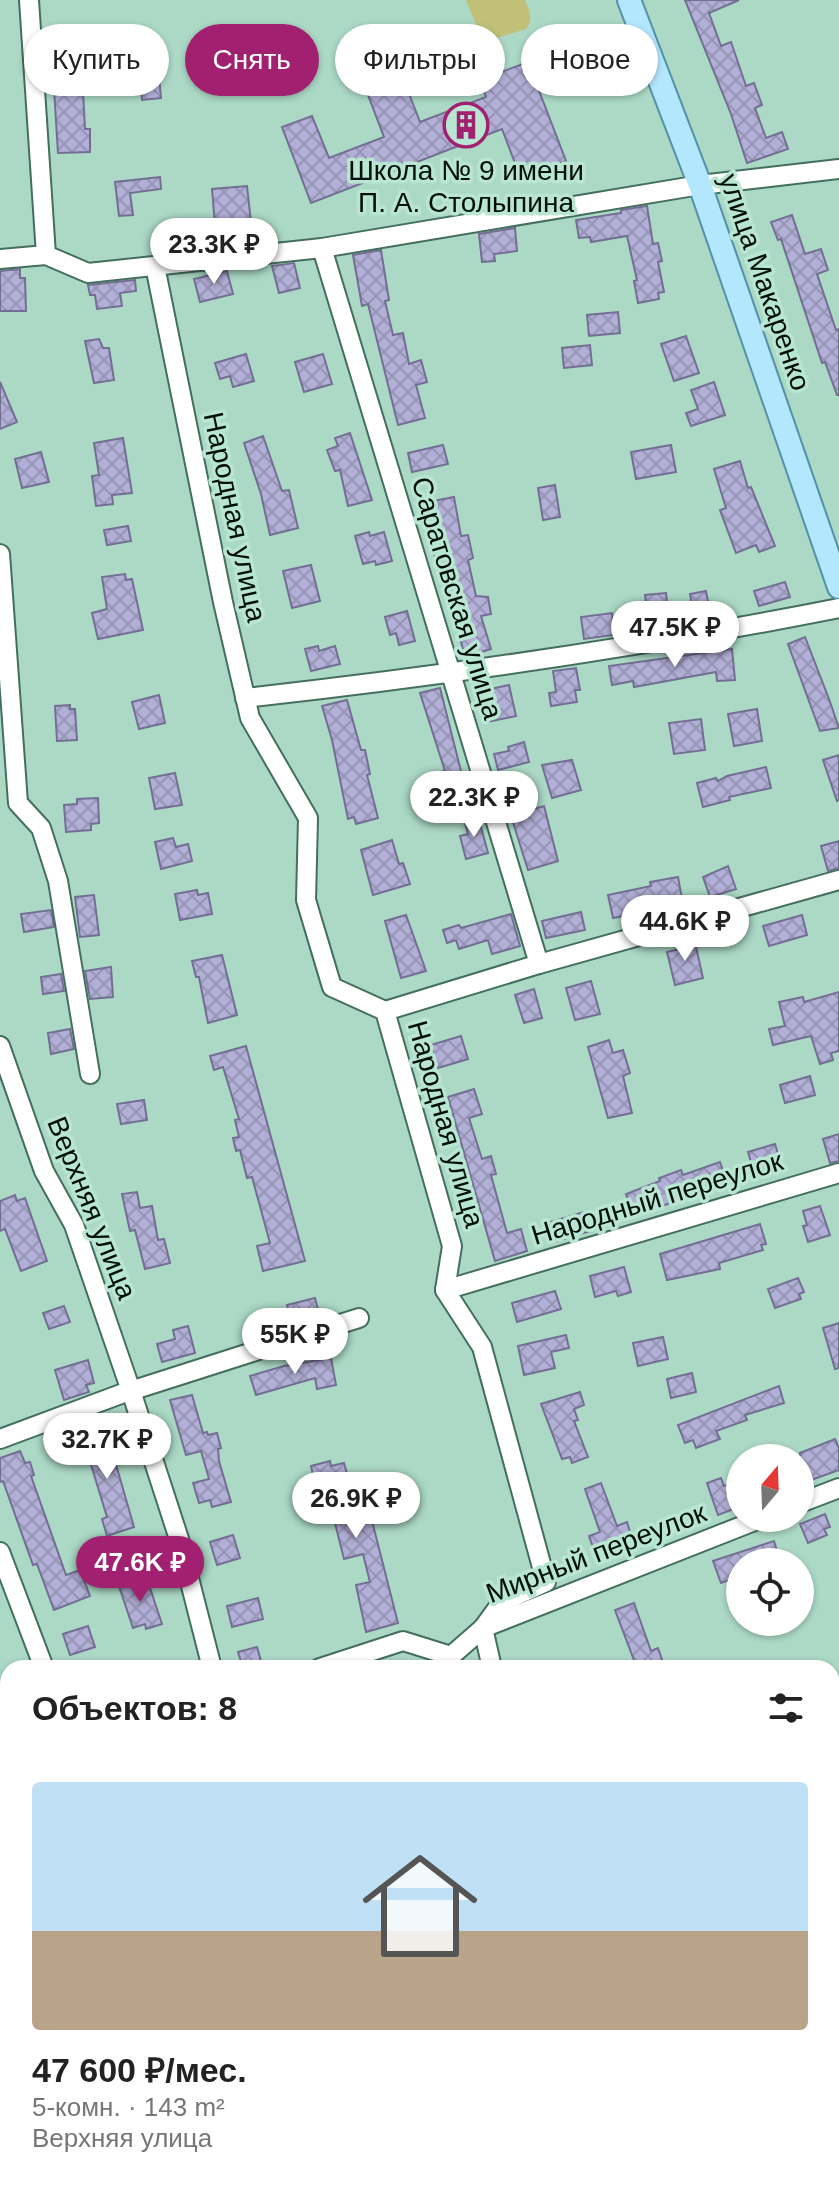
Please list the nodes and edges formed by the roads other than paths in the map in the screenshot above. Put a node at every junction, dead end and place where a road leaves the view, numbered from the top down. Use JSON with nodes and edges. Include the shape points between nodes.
{"nodes":[{"id":1,"x":29,"y":0,"type":"edge"},
{"id":2,"x":629,"y":0,"type":"edge"},
{"id":3,"x":839,"y":169,"type":"edge"},
{"id":4,"x":700,"y":185,"type":"junction"},
{"id":5,"x":322,"y":248,"type":"junction"},
{"id":6,"x":46,"y":255,"type":"junction"},
{"id":7,"x":0,"y":259,"type":"edge"},
{"id":8,"x":155,"y":266,"type":"junction"},
{"id":9,"x":0,"y":554,"type":"edge"},
{"id":10,"x":839,"y":587,"type":"edge"},
{"id":11,"x":839,"y":608,"type":"edge"},
{"id":12,"x":451,"y":674,"type":"junction"},
{"id":13,"x":245,"y":698,"type":"junction"},
{"id":14,"x":17,"y":790,"type":"junction"},
{"id":15,"x":0,"y":802,"type":"edge"},
{"id":16,"x":839,"y":880,"type":"edge"},
{"id":17,"x":539,"y":964,"type":"junction"},
{"id":18,"x":385,"y":1011,"type":"junction"},
{"id":19,"x":0,"y":1046,"type":"edge"},
{"id":20,"x":90,"y":1074,"type":"dead end"},
{"id":21,"x":839,"y":1173,"type":"edge"},
{"id":22,"x":445,"y":1290,"type":"junction"},
{"id":23,"x":359,"y":1318,"type":"dead end"},
{"id":24,"x":131,"y":1391,"type":"junction"},
{"id":25,"x":0,"y":1439,"type":"edge"},
{"id":26,"x":839,"y":1488,"type":"edge"},
{"id":27,"x":814,"y":1498,"type":"edge"},
{"id":28,"x":726,"y":1532,"type":"edge"},
{"id":29,"x":0,"y":1552,"type":"edge"},
{"id":30,"x":483,"y":1628,"type":"junction"},
{"id":31,"x":41,"y":1660,"type":"edge"},
{"id":32,"x":210,"y":1660,"type":"edge"},
{"id":33,"x":345,"y":1660,"type":"edge"},
{"id":34,"x":490,"y":1660,"type":"edge"}],
"edges":[{"from":1,"to":6,"type":"street"},
{"from":2,"to":4,"type":"main road","name":"улица Макаренко"},
{"from":3,"to":4,"type":"street"},
{"from":4,"to":5,"type":"street"},
{"from":4,"to":10,"type":"main road","name":"улица Макаренко"},
{"from":5,"to":8,"type":"street"},
{"from":5,"to":12,"type":"street","name":"Саратовская улица"},
{"from":6,"to":7,"type":"street"},
{"from":6,"to":8,"type":"street","via":[[88,273]]},
{"from":8,"to":13,"type":"street","name":"Народная улица"},
{"from":9,"to":14,"type":"street"},
{"from":11,"to":12,"type":"street"},
{"from":12,"to":13,"type":"street"},
{"from":12,"to":17,"type":"street","name":"Саратовская улица"},
{"from":13,"to":18,"type":"street","name":"Народная улица","via":[[250,718],[308,818],[306,900],[332,987]]},
{"from":14,"to":15,"type":"street"},
{"from":14,"to":20,"type":"street","via":[[18,803],[41,828],[58,881]]},
{"from":16,"to":17,"type":"street"},
{"from":17,"to":18,"type":"street"},
{"from":18,"to":22,"type":"street","name":"Народная улица","via":[[452,1246]]},
{"from":19,"to":24,"type":"street","name":"Верхняя улица","via":[[44,1171],[74,1225]]},
{"from":21,"to":22,"type":"street","name":"Народный переулок"},
{"from":22,"to":30,"type":"street","via":[[482,1347],[546,1582],[502,1602]]},
{"from":23,"to":24,"type":"street"},
{"from":24,"to":25,"type":"street"},
{"from":24,"to":32,"type":"street","name":"Верхняя улица","via":[[179,1539]]},
{"from":26,"to":27,"type":"street"},
{"from":28,"to":30,"type":"street","name":"Мирный переулок"},
{"from":29,"to":31,"type":"street"},
{"from":30,"to":33,"type":"street","name":"Мирный переулок","via":[[451,1656],[403,1641]]},
{"from":30,"to":34,"type":"street"}]}
